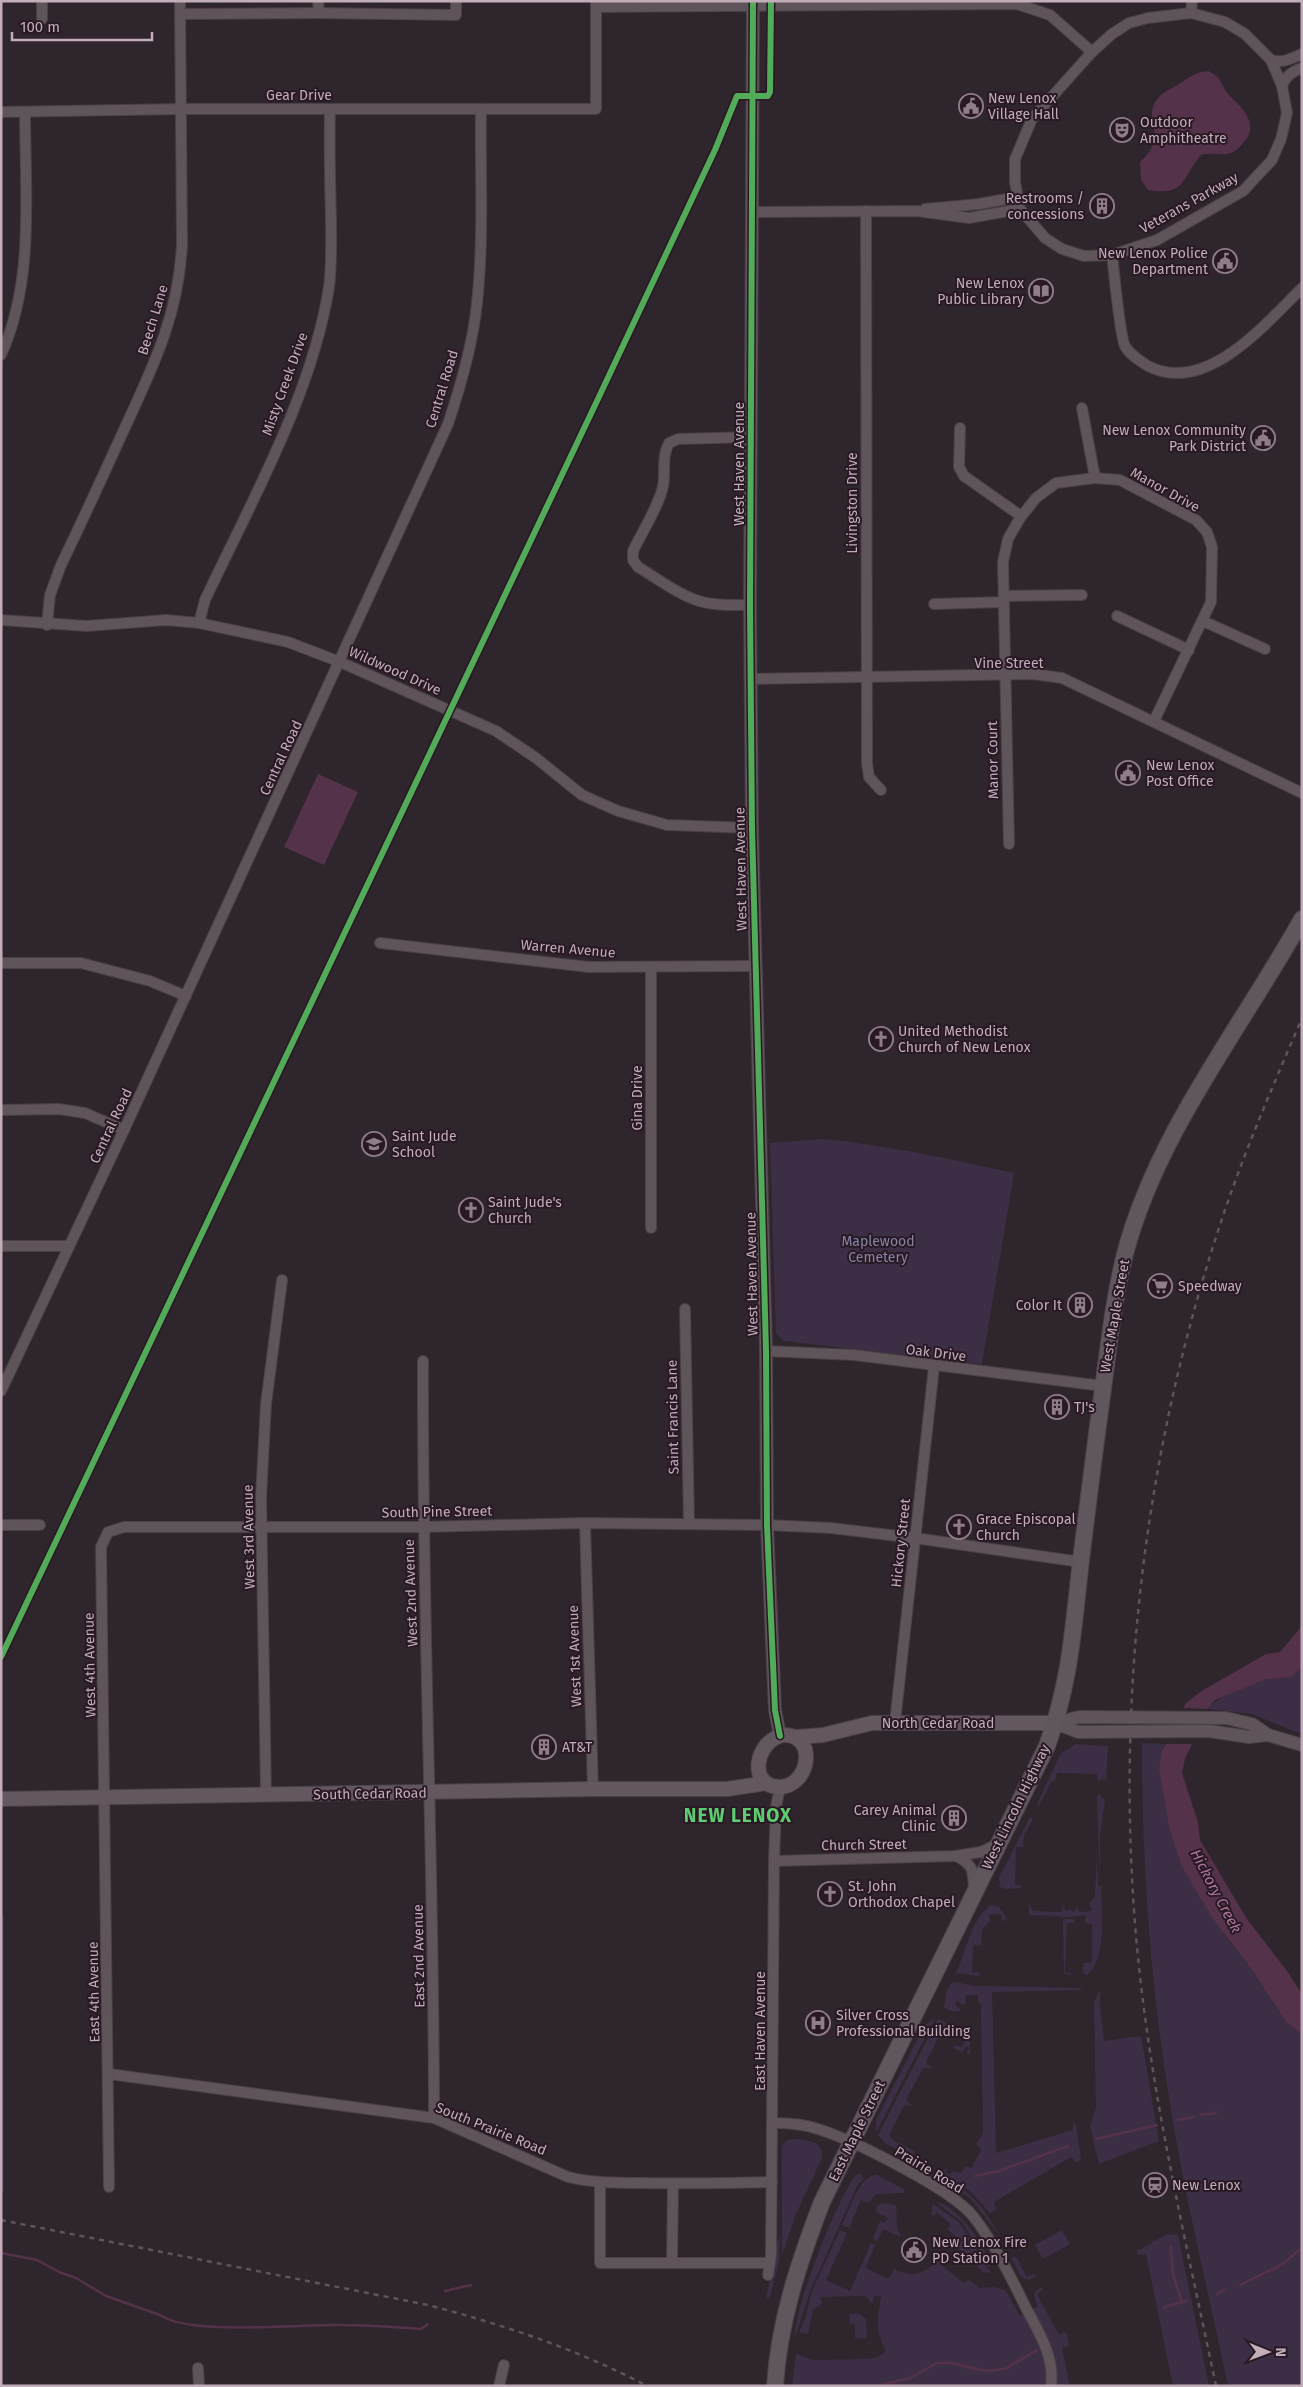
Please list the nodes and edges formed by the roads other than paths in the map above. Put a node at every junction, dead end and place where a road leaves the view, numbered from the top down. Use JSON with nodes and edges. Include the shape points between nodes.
{"nodes":[{"id":1,"x":42,"y":1,"type":"edge"},
{"id":2,"x":180,"y":1,"type":"edge"},
{"id":3,"x":318,"y":1,"type":"edge"},
{"id":4,"x":456,"y":1,"type":"edge"},
{"id":5,"x":1192,"y":1,"type":"edge"},
{"id":6,"x":596,"y":4,"type":"edge"},
{"id":7,"x":753,"y":4,"type":"edge"},
{"id":8,"x":319,"y":12,"type":"junction"},
{"id":9,"x":1191,"y":13,"type":"junction"},
{"id":10,"x":180,"y":14,"type":"junction"},
{"id":11,"x":42,"y":19,"type":"dead end"},
{"id":12,"x":1092,"y":52,"type":"junction"},
{"id":13,"x":1302,"y":54,"type":"edge"},
{"id":14,"x":1271,"y":60,"type":"junction"},
{"id":15,"x":1302,"y":68,"type":"edge"},
{"id":16,"x":1282,"y":86,"type":"junction"},
{"id":17,"x":182,"y":109,"type":"junction"},
{"id":18,"x":330,"y":109,"type":"junction"},
{"id":19,"x":481,"y":109,"type":"junction"},
{"id":20,"x":1,"y":112,"type":"edge"},
{"id":21,"x":25,"y":112,"type":"junction"},
{"id":22,"x":1017,"y":197,"type":"junction"},
{"id":23,"x":1020,"y":208,"type":"junction"},
{"id":24,"x":866,"y":211,"type":"junction"},
{"id":25,"x":917,"y":211,"type":"junction"},
{"id":26,"x":751,"y":212,"type":"junction"},
{"id":27,"x":1112,"y":255,"type":"junction"},
{"id":28,"x":1302,"y":288,"type":"edge"},
{"id":29,"x":1,"y":355,"type":"edge"},
{"id":30,"x":1082,"y":408,"type":"dead end"},
{"id":31,"x":960,"y":428,"type":"dead end"},
{"id":32,"x":752,"y":437,"type":"junction"},
{"id":33,"x":1095,"y":478,"type":"junction"},
{"id":34,"x":1022,"y":516,"type":"junction"},
{"id":35,"x":1082,"y":595,"type":"dead end"},
{"id":36,"x":1004,"y":599,"type":"junction"},
{"id":37,"x":934,"y":604,"type":"dead end"},
{"id":38,"x":750,"y":605,"type":"junction"},
{"id":39,"x":1117,"y":616,"type":"dead end"},
{"id":40,"x":1,"y":620,"type":"edge"},
{"id":41,"x":1203,"y":620,"type":"junction"},
{"id":42,"x":199,"y":623,"type":"junction"},
{"id":43,"x":47,"y":624,"type":"junction"},
{"id":44,"x":1265,"y":649,"type":"dead end"},
{"id":45,"x":1189,"y":650,"type":"junction"},
{"id":46,"x":340,"y":662,"type":"junction"},
{"id":47,"x":1005,"y":675,"type":"junction"},
{"id":48,"x":866,"y":678,"type":"junction"},
{"id":49,"x":751,"y":679,"type":"junction"},
{"id":50,"x":1154,"y":721,"type":"junction"},
{"id":51,"x":881,"y":790,"type":"dead end"},
{"id":52,"x":1302,"y":793,"type":"edge"},
{"id":53,"x":752,"y":828,"type":"junction"},
{"id":54,"x":1009,"y":844,"type":"dead end"},
{"id":55,"x":1302,"y":918,"type":"edge"},
{"id":56,"x":380,"y":943,"type":"dead end"},
{"id":57,"x":1,"y":963,"type":"edge"},
{"id":58,"x":754,"y":966,"type":"junction"},
{"id":59,"x":651,"y":968,"type":"junction"},
{"id":60,"x":186,"y":996,"type":"junction"},
{"id":61,"x":1,"y":1110,"type":"edge"},
{"id":62,"x":124,"y":1130,"type":"junction"},
{"id":63,"x":651,"y":1228,"type":"dead end"},
{"id":64,"x":1,"y":1246,"type":"edge"},
{"id":65,"x":69,"y":1246,"type":"junction"},
{"id":66,"x":282,"y":1280,"type":"dead end"},
{"id":67,"x":685,"y":1309,"type":"dead end"},
{"id":68,"x":766,"y":1351,"type":"junction"},
{"id":69,"x":423,"y":1362,"type":"dead end"},
{"id":70,"x":934,"y":1367,"type":"junction"},
{"id":71,"x":1103,"y":1386,"type":"junction"},
{"id":72,"x":1,"y":1391,"type":"edge"},
{"id":73,"x":585,"y":1523,"type":"junction"},
{"id":74,"x":689,"y":1524,"type":"junction"},
{"id":75,"x":1,"y":1525,"type":"edge"},
{"id":76,"x":40,"y":1525,"type":"dead end"},
{"id":77,"x":767,"y":1525,"type":"junction"},
{"id":78,"x":262,"y":1527,"type":"junction"},
{"id":79,"x":423,"y":1527,"type":"junction"},
{"id":80,"x":108,"y":1532,"type":"joint"},
{"id":81,"x":916,"y":1538,"type":"junction"},
{"id":82,"x":1081,"y":1562,"type":"junction"},
{"id":83,"x":895,"y":1722,"type":"junction"},
{"id":84,"x":1055,"y":1723,"type":"junction"},
{"id":85,"x":823,"y":1735,"type":"junction"},
{"id":86,"x":1268,"y":1735,"type":"junction"},
{"id":87,"x":780,"y":1736,"type":"junction"},
{"id":88,"x":797,"y":1738,"type":"junction"},
{"id":89,"x":1302,"y":1745,"type":"edge"},
{"id":90,"x":807,"y":1756,"type":"junction"},
{"id":91,"x":758,"y":1767,"type":"junction"},
{"id":92,"x":773,"y":1785,"type":"junction"},
{"id":93,"x":739,"y":1787,"type":"junction"},
{"id":94,"x":593,"y":1789,"type":"junction"},
{"id":95,"x":430,"y":1793,"type":"junction"},
{"id":96,"x":266,"y":1795,"type":"junction"},
{"id":97,"x":106,"y":1798,"type":"junction"},
{"id":98,"x":1,"y":1799,"type":"edge"},
{"id":99,"x":999,"y":1843,"type":"junction"},
{"id":100,"x":955,"y":1856,"type":"junction"},
{"id":101,"x":774,"y":1861,"type":"junction"},
{"id":102,"x":975,"y":1891,"type":"junction"},
{"id":103,"x":109,"y":2074,"type":"junction"},
{"id":104,"x":434,"y":2118,"type":"junction"},
{"id":105,"x":773,"y":2123,"type":"junction"},
{"id":106,"x":850,"y":2143,"type":"junction"},
{"id":107,"x":772,"y":2182,"type":"junction"},
{"id":108,"x":600,"y":2183,"type":"junction"},
{"id":109,"x":673,"y":2184,"type":"junction"},
{"id":110,"x":109,"y":2187,"type":"dead end"},
{"id":111,"x":672,"y":2263,"type":"junction"},
{"id":112,"x":769,"y":2263,"type":"junction"},
{"id":113,"x":768,"y":2275,"type":"dead end"},
{"id":114,"x":504,"y":2365,"type":"dead end"},
{"id":115,"x":198,"y":2368,"type":"dead end"},
{"id":116,"x":199,"y":2386,"type":"edge"},
{"id":117,"x":499,"y":2386,"type":"edge"},
{"id":118,"x":775,"y":2386,"type":"edge"},
{"id":119,"x":1051,"y":2386,"type":"edge"}],
"edges":[{"from":1,"to":11,"type":"street"},
{"from":2,"to":10,"type":"street","name":"Beech Lane"},
{"from":3,"to":8,"type":"street"},
{"from":4,"to":8,"type":"street","via":[[456,15]]},
{"from":5,"to":9,"type":"street"},
{"from":6,"to":7,"type":"street"},
{"from":6,"to":19,"type":"street","name":"Gear Drive","via":[[596,109]]},
{"from":7,"to":12,"type":"street","via":[[1017,4],[1050,15]]},
{"from":7,"to":26,"type":"street","name":"West Haven Avenue"},
{"from":8,"to":10,"type":"street"},
{"from":9,"to":12,"type":"street","name":"Veterans Parkway","via":[[1129,23]]},
{"from":9,"to":14,"type":"street","name":"Veterans Parkway","via":[[1209,16],[1238,30]]},
{"from":10,"to":17,"type":"street","name":"Beech Lane"},
{"from":12,"to":22,"type":"street","name":"Veterans Parkway","via":[[1032,119],[1015,159]]},
{"from":13,"to":14,"type":"street","via":[[1276,62]]},
{"from":14,"to":16,"type":"street","name":"Veterans Parkway"},
{"from":15,"to":16,"type":"street","via":[[1295,70]]},
{"from":16,"to":27,"type":"street","name":"Veterans Parkway","via":[[1287,113],[1281,139],[1272,160],[1254,181],[1243,191],[1157,240]]},
{"from":17,"to":18,"type":"street","name":"Gear Drive"},
{"from":17,"to":21,"type":"street","name":"Gear Drive"},
{"from":17,"to":43,"type":"street","name":"Beech Lane","via":[[182,243],[175,303],[152,369],[61,565],[50,595]]},
{"from":18,"to":19,"type":"street","name":"Gear Drive"},
{"from":18,"to":42,"type":"street","name":"Misty Creek Drive","via":[[331,262],[315,349],[273,455],[205,600]]},
{"from":19,"to":46,"type":"street","name":"Central Road","via":[[480,262],[477,304],[462,381],[448,424]]},
{"from":20,"to":21,"type":"street","name":"Gear Drive"},
{"from":21,"to":29,"type":"street","via":[[23,283]]},
{"from":22,"to":23,"type":"street","name":"Veterans Parkway"},
{"from":22,"to":25,"type":"street"},
{"from":23,"to":25,"type":"street","via":[[969,218]]},
{"from":23,"to":27,"type":"street","name":"Veterans Parkway","via":[[1045,238],[1062,249],[1084,256]]},
{"from":24,"to":25,"type":"street"},
{"from":24,"to":26,"type":"street"},
{"from":24,"to":48,"type":"street","name":"Livingston Drive"},
{"from":26,"to":32,"type":"street","name":"West Haven Avenue"},
{"from":27,"to":28,"type":"street","via":[[1124,345],[1138,360],[1160,372],[1184,372],[1207,367],[1224,358]]},
{"from":30,"to":33,"type":"street"},
{"from":31,"to":34,"type":"street","via":[[960,467],[964,476]]},
{"from":32,"to":38,"type":"street","name":"West Haven Avenue"},
{"from":32,"to":38,"type":"street","via":[[678,439],[669,443],[663,458],[660,495],[633,551],[633,560],[638,567],[682,595],[715,604]]},
{"from":33,"to":34,"type":"street","name":"Manor Drive","via":[[1056,483],[1036,498]]},
{"from":33,"to":41,"type":"street","name":"Manor Drive","via":[[1120,480],[1196,520],[1207,532],[1212,547],[1212,589],[1211,602]]},
{"from":34,"to":36,"type":"street","name":"Manor Drive","via":[[1008,539],[1003,562]]},
{"from":35,"to":36,"type":"street"},
{"from":36,"to":37,"type":"street"},
{"from":36,"to":47,"type":"street","name":"Manor Drive"},
{"from":38,"to":49,"type":"street","name":"West Haven Avenue"},
{"from":39,"to":45,"type":"street"},
{"from":40,"to":43,"type":"street","name":"Wildwood Drive"},
{"from":41,"to":44,"type":"street"},
{"from":41,"to":45,"type":"street","name":"Manor Drive"},
{"from":42,"to":43,"type":"street","name":"Wildwood Drive","via":[[166,620],[87,626]]},
{"from":42,"to":46,"type":"street","name":"Wildwood Drive","via":[[288,642]]},
{"from":45,"to":50,"type":"street","name":"Manor Drive"},
{"from":46,"to":53,"type":"street","name":"Wildwood Drive","via":[[496,731],[582,795],[618,811],[667,825]]},
{"from":46,"to":60,"type":"street","name":"Central Road"},
{"from":47,"to":48,"type":"street","name":"Vine Street"},
{"from":47,"to":50,"type":"street","name":"Vine Street","via":[[1062,678]]},
{"from":47,"to":54,"type":"street","name":"Manor Court"},
{"from":48,"to":49,"type":"street","name":"Vine Street"},
{"from":48,"to":51,"type":"street","name":"Livingston Drive","via":[[869,777]]},
{"from":49,"to":53,"type":"street","name":"West Haven Avenue"},
{"from":50,"to":52,"type":"street","name":"Vine Street"},
{"from":53,"to":58,"type":"street","name":"West Haven Avenue"},
{"from":55,"to":71,"type":"main road","name":"West Maple Street","via":[[1214,1064],[1150,1183],[1121,1270]]},
{"from":56,"to":59,"type":"street","name":"Warren Avenue","via":[[589,967]]},
{"from":57,"to":60,"type":"street","via":[[81,963],[150,981]]},
{"from":58,"to":59,"type":"street","name":"Warren Avenue"},
{"from":58,"to":68,"type":"street","name":"West Haven Avenue","via":[[760,1064]]},
{"from":59,"to":63,"type":"street","name":"Gina Drive"},
{"from":60,"to":62,"type":"street","name":"Central Road"},
{"from":61,"to":62,"type":"street","via":[[59,1109],[85,1113]]},
{"from":62,"to":65,"type":"street","name":"Central Road"},
{"from":64,"to":65,"type":"street"},
{"from":65,"to":72,"type":"street","name":"Central Road"},
{"from":66,"to":78,"type":"street","name":"West 3rd Avenue","via":[[266,1404]]},
{"from":67,"to":74,"type":"street","name":"Saint Francis Lane"},
{"from":68,"to":70,"type":"street","name":"Oak Drive","via":[[854,1356]]},
{"from":68,"to":77,"type":"street","name":"West Haven Avenue"},
{"from":69,"to":79,"type":"street","name":"West 2nd Avenue"},
{"from":70,"to":71,"type":"street","name":"Oak Drive"},
{"from":70,"to":81,"type":"street","name":"Hickory Street"},
{"from":71,"to":82,"type":"main road","name":"West Maple Street"},
{"from":73,"to":74,"type":"street","name":"South Pine Street"},
{"from":73,"to":79,"type":"street","name":"South Pine Street"},
{"from":73,"to":94,"type":"street","name":"West 1st Avenue"},
{"from":74,"to":77,"type":"street","name":"South Pine Street"},
{"from":75,"to":76,"type":"street"},
{"from":77,"to":81,"type":"street","name":"South Pine Street","via":[[831,1528]]},
{"from":77,"to":87,"type":"street","name":"West Haven Avenue","via":[[775,1710]]},
{"from":78,"to":79,"type":"street","name":"South Pine Street"},
{"from":78,"to":80,"type":"street","name":"South Pine Street","via":[[124,1527]]},
{"from":78,"to":96,"type":"street","name":"West 3rd Avenue"},
{"from":79,"to":95,"type":"street","name":"West 2nd Avenue"},
{"from":80,"to":97,"type":"street","name":"West 4th Avenue","via":[[101,1547]]},
{"from":81,"to":82,"type":"street","name":"South Pine Street"},
{"from":81,"to":83,"type":"street","name":"Hickory Street"},
{"from":82,"to":84,"type":"main road","name":"West Maple Street","via":[[1070,1667]]},
{"from":83,"to":84,"type":"main road","name":"North Cedar Road"},
{"from":83,"to":85,"type":"main road","name":"North Cedar Road","via":[[862,1724]]},
{"from":84,"to":86,"type":"street","name":"North Cedar Road","via":[[1078,1732]]},
{"from":84,"to":86,"type":"street","name":"North Cedar Road","via":[[1079,1717],[1226,1718],[1252,1724]]},
{"from":84,"to":99,"type":"main road","name":"West Lincoln Highway"},
{"from":85,"to":88,"type":"main road","name":"North Cedar Road"},
{"from":85,"to":90,"type":"main road"},
{"from":86,"to":89,"type":"street","name":"North Cedar Road"},
{"from":87,"to":88,"type":"main road"},
{"from":87,"to":91,"type":"main road","via":[[764,1747]]},
{"from":88,"to":90,"type":"main road","via":[[804,1745]]},
{"from":90,"to":92,"type":"main road","via":[[805,1768],[798,1778],[789,1785]]},
{"from":91,"to":92,"type":"main road","via":[[759,1774]]},
{"from":91,"to":93,"type":"main road"},
{"from":92,"to":93,"type":"main road","name":"South Cedar Road"},
{"from":92,"to":101,"type":"street","name":"East Haven Avenue","via":[[776,1808]]},
{"from":93,"to":94,"type":"main road","name":"South Cedar Road"},
{"from":94,"to":95,"type":"main road","name":"South Cedar Road"},
{"from":95,"to":96,"type":"main road","name":"South Cedar Road"},
{"from":95,"to":104,"type":"street","name":"East 2nd Avenue"},
{"from":96,"to":97,"type":"main road","name":"South Cedar Road"},
{"from":97,"to":98,"type":"main road","name":"South Cedar Road"},
{"from":97,"to":103,"type":"street","name":"East 4th Avenue"},
{"from":99,"to":100,"type":"street","name":"Church Street","via":[[981,1852]]},
{"from":99,"to":102,"type":"main road","name":"West Lincoln Highway"},
{"from":100,"to":101,"type":"street","name":"Church Street"},
{"from":100,"to":102,"type":"street","via":[[968,1862],[972,1868]]},
{"from":101,"to":105,"type":"street","name":"East Haven Avenue"},
{"from":102,"to":106,"type":"main road","name":"East Maple Street"},
{"from":103,"to":104,"type":"street","name":"South Prairie Road"},
{"from":103,"to":110,"type":"street","name":"East 4th Avenue"},
{"from":104,"to":108,"type":"street","name":"South Prairie Road","via":[[568,2177]]},
{"from":105,"to":106,"type":"street","name":"Prairie Road","via":[[818,2129]]},
{"from":105,"to":107,"type":"street","name":"East Haven Avenue"},
{"from":106,"to":118,"type":"main road","name":"East Maple Street","via":[[800,2259],[785,2314]]},
{"from":106,"to":119,"type":"street","name":"Prairie Road","via":[[936,2188],[973,2217],[1007,2272],[1042,2339],[1053,2373]]},
{"from":107,"to":109,"type":"street","name":"South Prairie Road"},
{"from":107,"to":112,"type":"street","name":"East Haven Avenue"},
{"from":108,"to":109,"type":"street","name":"South Prairie Road"},
{"from":108,"to":111,"type":"street","via":[[600,2263]]},
{"from":109,"to":111,"type":"street"},
{"from":111,"to":112,"type":"street"},
{"from":112,"to":113,"type":"street","name":"East Haven Avenue"},
{"from":114,"to":117,"type":"street"},
{"from":115,"to":116,"type":"street"}]}
